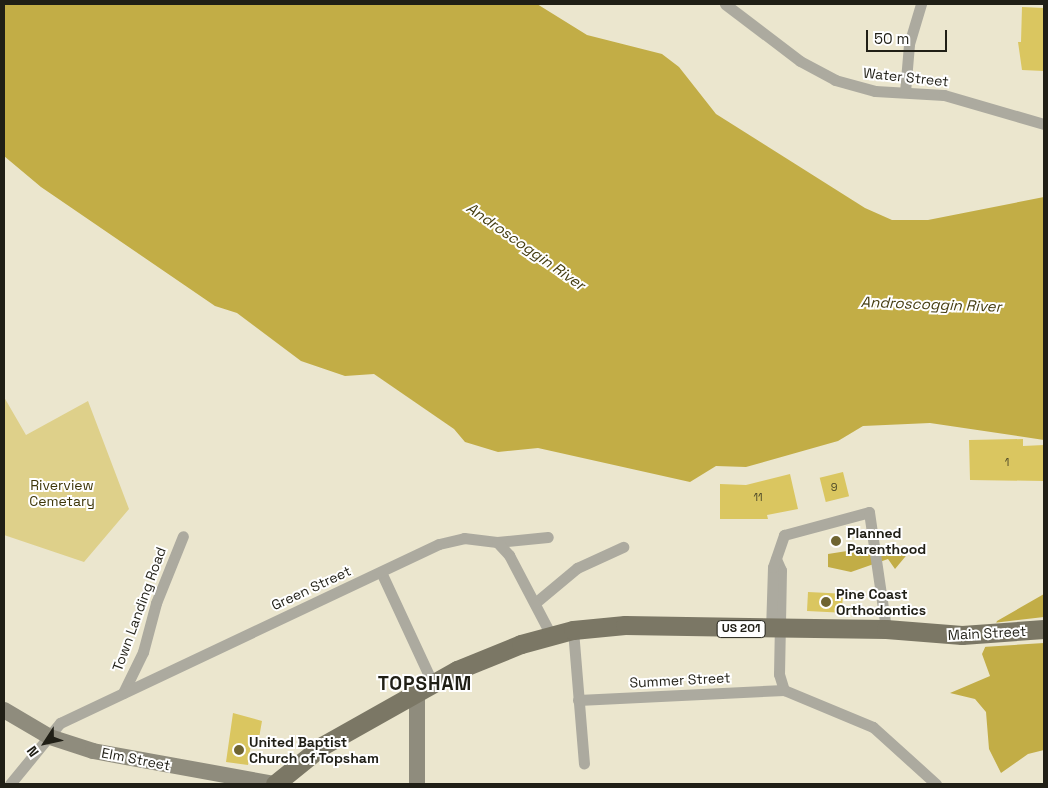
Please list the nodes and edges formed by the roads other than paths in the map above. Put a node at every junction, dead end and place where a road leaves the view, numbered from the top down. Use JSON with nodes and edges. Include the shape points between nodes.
{"nodes":[{"id":1,"x":725,"y":4,"type":"edge"},
{"id":2,"x":735,"y":4,"type":"edge"},
{"id":3,"x":921,"y":4,"type":"edge"},
{"id":4,"x":742,"y":16,"type":"junction"},
{"id":5,"x":905,"y":92,"type":"junction"},
{"id":6,"x":1044,"y":124,"type":"edge"},
{"id":7,"x":183,"y":536,"type":"dead end"},
{"id":8,"x":548,"y":537,"type":"dead end"},
{"id":9,"x":497,"y":542,"type":"junction"},
{"id":10,"x":623,"y":547,"type":"dead end"},
{"id":11,"x":381,"y":572,"type":"junction"},
{"id":12,"x":535,"y":603,"type":"junction"},
{"id":13,"x":886,"y":629,"type":"junction"},
{"id":14,"x":1044,"y":629,"type":"edge"},
{"id":15,"x":573,"y":630,"type":"junction"},
{"id":16,"x":775,"y":631,"type":"junction"},
{"id":17,"x":551,"y":635,"type":"junction"},
{"id":18,"x":425,"y":688,"type":"junction"},
{"id":19,"x":784,"y":690,"type":"junction"},
{"id":20,"x":123,"y":693,"type":"junction"},
{"id":21,"x":578,"y":700,"type":"junction"},
{"id":22,"x":4,"y":710,"type":"edge"},
{"id":23,"x":50,"y":737,"type":"junction"},
{"id":24,"x":584,"y":764,"type":"dead end"},
{"id":25,"x":10,"y":784,"type":"edge"},
{"id":26,"x":275,"y":784,"type":"edge"},
{"id":27,"x":417,"y":784,"type":"edge"},
{"id":28,"x":936,"y":784,"type":"edge"}],
"edges":[{"from":1,"to":4,"type":"street","name":"Water Street"},
{"from":2,"to":4,"type":"street"},
{"from":3,"to":5,"type":"street","via":[[909,44]]},
{"from":4,"to":5,"type":"street","name":"Water Street","via":[[800,61],[835,80]]},
{"from":5,"to":6,"type":"street","name":"Water Street","via":[[965,100]]},
{"from":7,"to":20,"type":"street","name":"Town Landing Road","via":[[156,602],[143,652]]},
{"from":8,"to":9,"type":"street","name":"Green Street"},
{"from":9,"to":11,"type":"street","name":"Green Street","via":[[464,538],[438,544]]},
{"from":9,"to":12,"type":"street"},
{"from":10,"to":12,"type":"street","via":[[577,568]]},
{"from":11,"to":18,"type":"street"},
{"from":11,"to":20,"type":"street","name":"Green Street"},
{"from":12,"to":17,"type":"street"},
{"from":13,"to":14,"type":"main road","name":"Main Street","number":"US 201","via":[[930,634],[996,635]]},
{"from":13,"to":16,"type":"main road","number":"US 201"},
{"from":13,"to":16,"type":"street","via":[[870,512],[794,531],[780,540],[776,558],[781,570]]},
{"from":15,"to":16,"type":"main road","number":"US 201","via":[[625,625]]},
{"from":15,"to":17,"type":"main road","number":"US 201"},
{"from":15,"to":21,"type":"street"},
{"from":16,"to":19,"type":"street"},
{"from":17,"to":18,"type":"main road","number":"US 201","via":[[480,660]]},
{"from":18,"to":26,"type":"main road","number":"US 201","via":[[322,746]]},
{"from":18,"to":27,"type":"main road"},
{"from":19,"to":21,"type":"street","name":"Summer Street"},
{"from":19,"to":28,"type":"street","name":"Summer Street","via":[[861,720],[895,744]]},
{"from":20,"to":23,"type":"street","name":"Green Street","via":[[60,723]]},
{"from":21,"to":24,"type":"street"},
{"from":22,"to":23,"type":"main road","name":"Elm Street"},
{"from":23,"to":25,"type":"street","name":"Green Street"},
{"from":23,"to":26,"type":"main road","name":"Elm Street","via":[[131,759]]}]}
